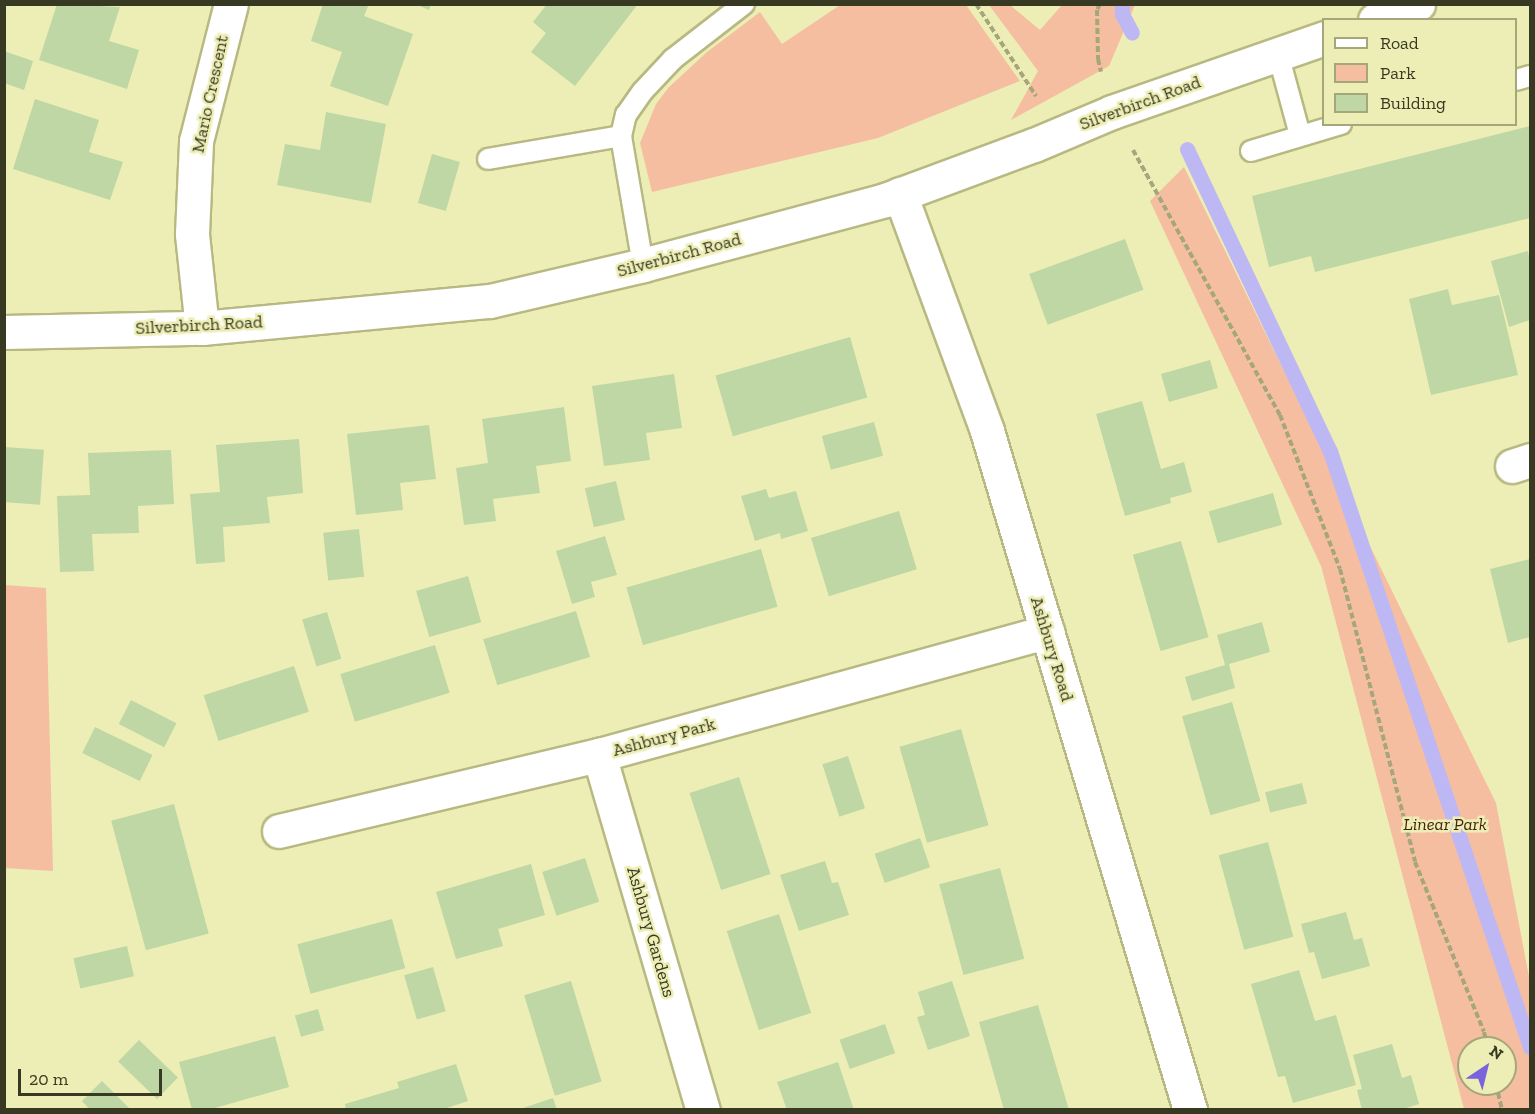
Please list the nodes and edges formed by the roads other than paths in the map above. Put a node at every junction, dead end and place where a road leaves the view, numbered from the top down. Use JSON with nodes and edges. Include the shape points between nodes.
{"nodes":[{"id":1,"x":231,"y":4,"type":"edge"},
{"id":2,"x":744,"y":4,"type":"edge"},
{"id":3,"x":1418,"y":4,"type":"edge"},
{"id":4,"x":1380,"y":18,"type":"edge"},
{"id":5,"x":1322,"y":38,"type":"edge"},
{"id":6,"x":1278,"y":54,"type":"junction"},
{"id":7,"x":1334,"y":126,"type":"edge"},
{"id":8,"x":1300,"y":135,"type":"junction"},
{"id":9,"x":621,"y":136,"type":"junction"},
{"id":10,"x":1251,"y":151,"type":"dead end"},
{"id":11,"x":488,"y":159,"type":"dead end"},
{"id":12,"x":900,"y":194,"type":"junction"},
{"id":13,"x":643,"y":265,"type":"junction"},
{"id":14,"x":202,"y":327,"type":"junction"},
{"id":15,"x":4,"y":332,"type":"edge"},
{"id":16,"x":1047,"y":632,"type":"junction"},
{"id":17,"x":599,"y":754,"type":"junction"},
{"id":18,"x":279,"y":831,"type":"dead end"},
{"id":19,"x":703,"y":1110,"type":"edge"},
{"id":20,"x":1190,"y":1110,"type":"edge"}],
"edges":[{"from":1,"to":14,"type":"street","name":"Mario Crescent","via":[[196,141],[192,234]]},
{"from":2,"to":9,"type":"lane","via":[[673,59],[643,91],[626,115]]},
{"from":3,"to":4,"type":"street"},
{"from":5,"to":6,"type":"street","name":"Silverbirch Road"},
{"from":6,"to":8,"type":"lane"},
{"from":6,"to":12,"type":"street","name":"Silverbirch Road","via":[[1112,112]]},
{"from":7,"to":8,"type":"lane"},
{"from":8,"to":10,"type":"lane"},
{"from":9,"to":11,"type":"lane"},
{"from":9,"to":13,"type":"lane"},
{"from":12,"to":13,"type":"street","name":"Silverbirch Road"},
{"from":12,"to":16,"type":"street","name":"Ashbury Road","via":[[987,431]]},
{"from":13,"to":14,"type":"street","name":"Silverbirch Road","via":[[490,301]]},
{"from":14,"to":15,"type":"street","name":"Silverbirch Road"},
{"from":16,"to":17,"type":"street","name":"Ashbury Park"},
{"from":16,"to":20,"type":"street","name":"Ashbury Road"},
{"from":17,"to":18,"type":"street","name":"Ashbury Park"},
{"from":17,"to":19,"type":"street","name":"Ashbury Gardens"}]}
